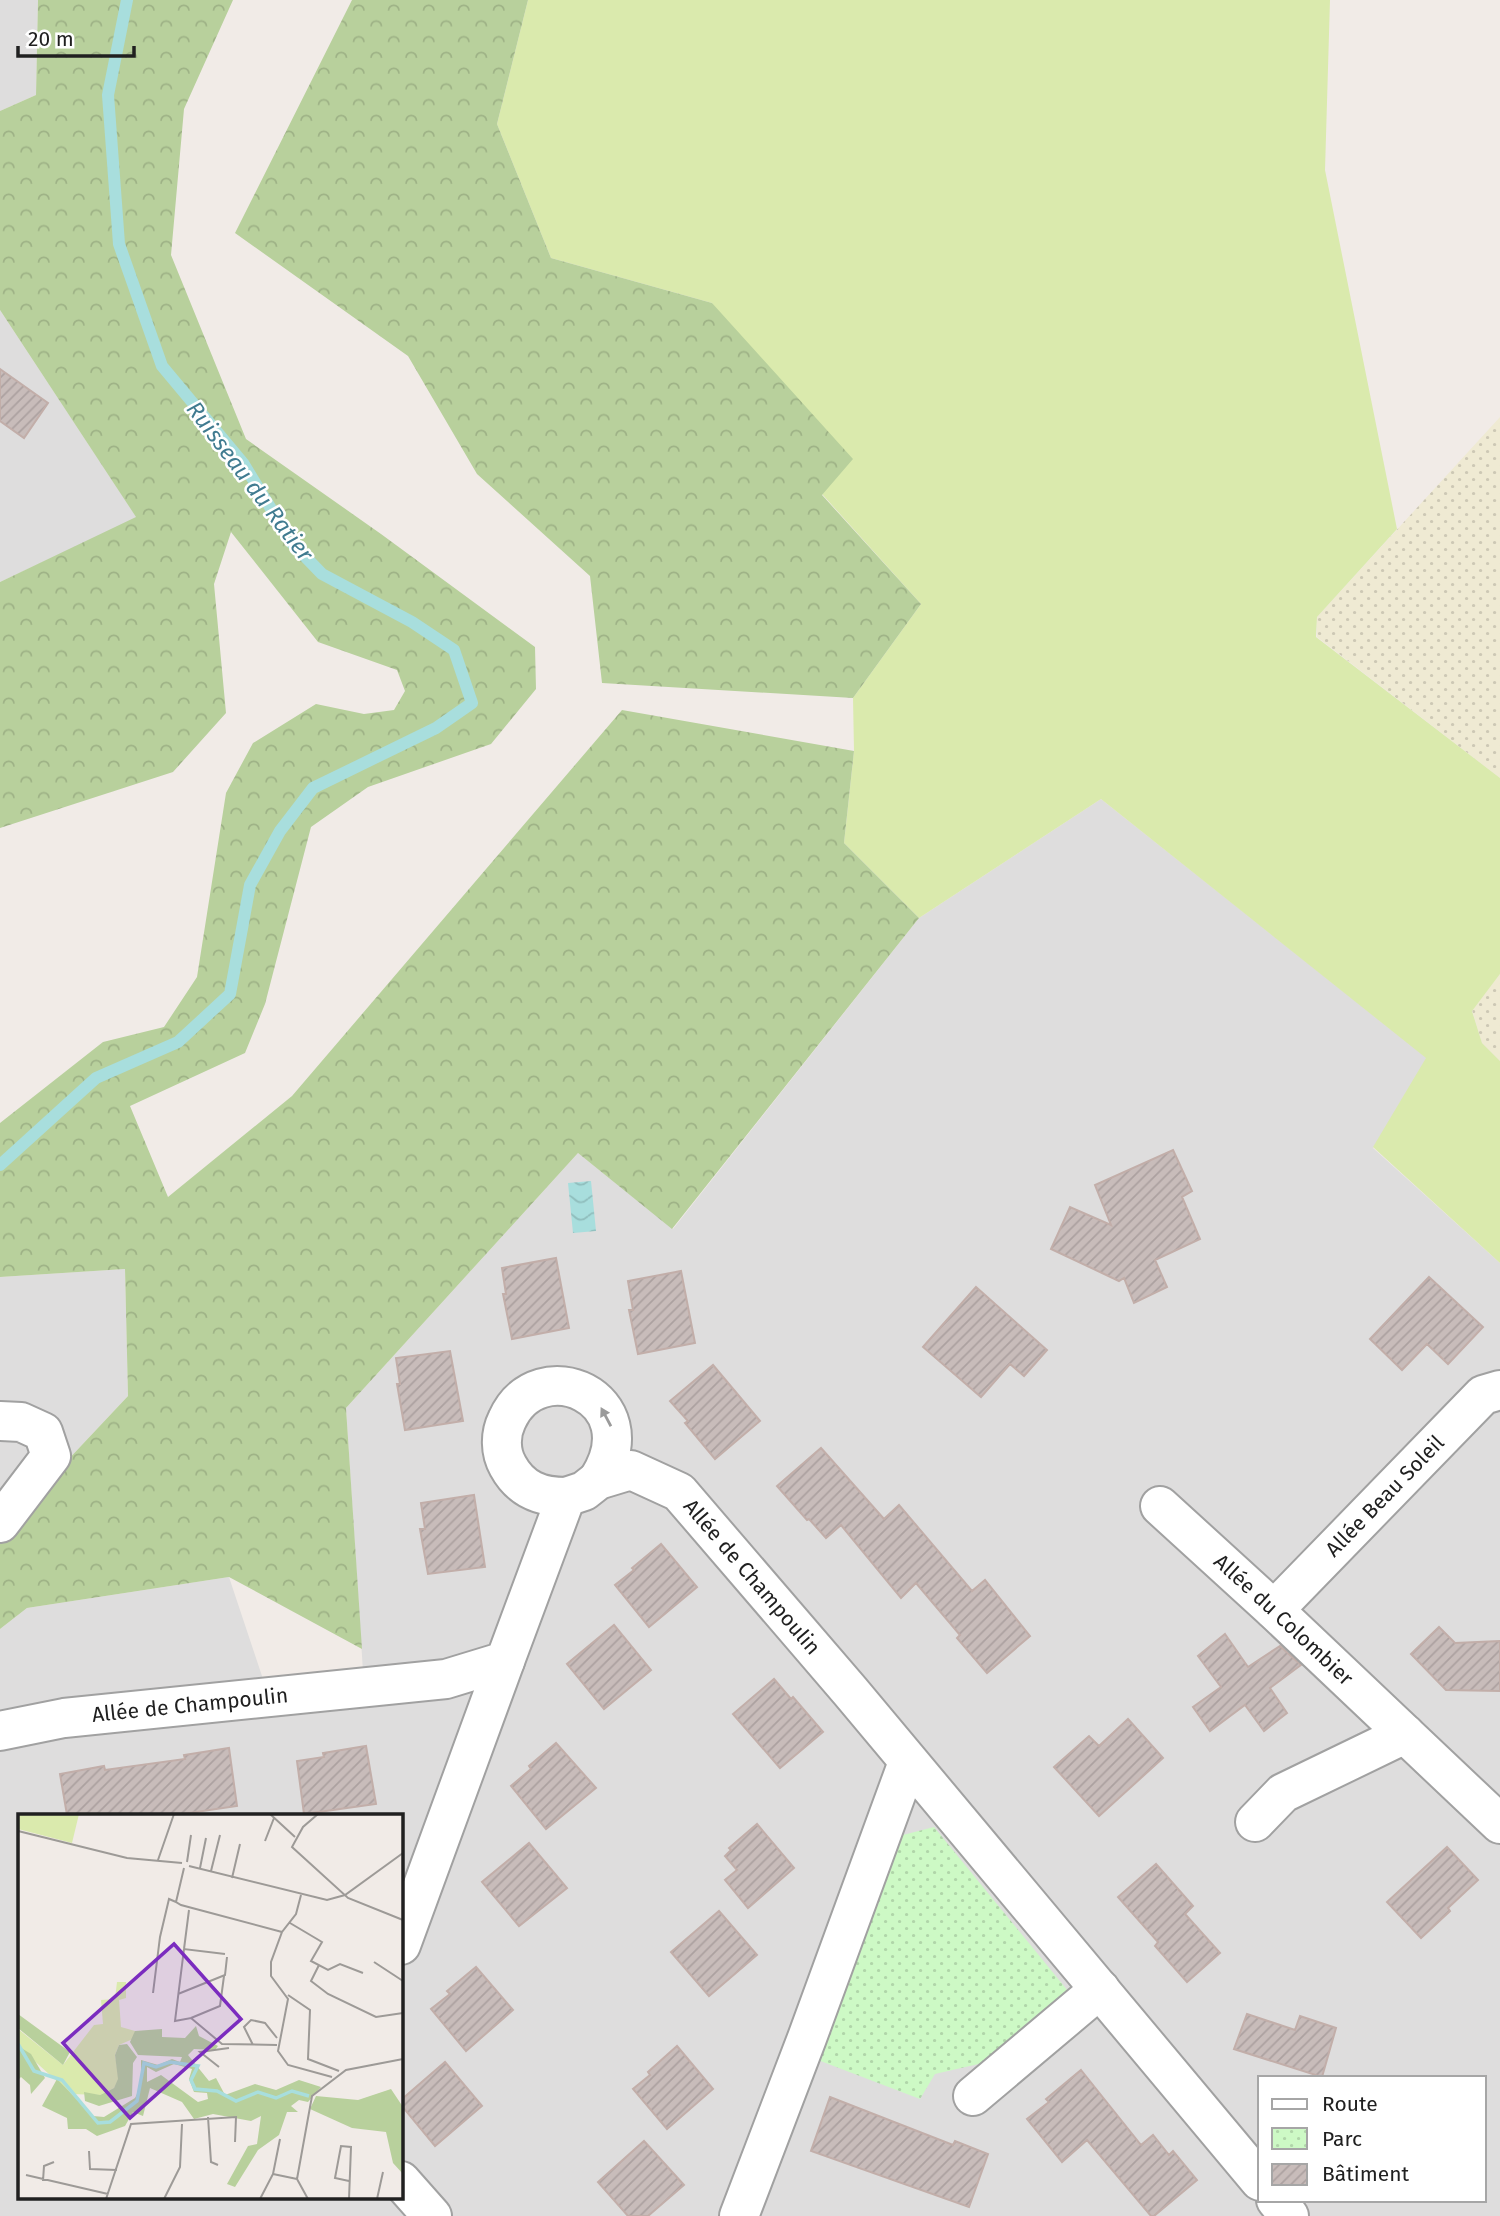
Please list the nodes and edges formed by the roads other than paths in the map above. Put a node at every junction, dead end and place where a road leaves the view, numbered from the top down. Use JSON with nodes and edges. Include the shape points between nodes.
{"nodes":[{"id":1,"x":1500,"y":1390,"type":"edge"},
{"id":2,"x":0,"y":1422,"type":"edge"},
{"id":3,"x":1160,"y":1506,"type":"dead end"},
{"id":4,"x":0,"y":1523,"type":"edge"},
{"id":5,"x":1274,"y":1610,"type":"junction"},
{"id":6,"x":505,"y":1661,"type":"junction"},
{"id":7,"x":0,"y":1731,"type":"edge"},
{"id":8,"x":1405,"y":1734,"type":"junction"},
{"id":9,"x":908,"y":1762,"type":"junction"},
{"id":10,"x":1255,"y":1822,"type":"dead end"},
{"id":11,"x":1500,"y":1824,"type":"edge"},
{"id":12,"x":402,"y":1942,"type":"edge"},
{"id":13,"x":1100,"y":1989,"type":"junction"},
{"id":14,"x":973,"y":2096,"type":"dead end"},
{"id":15,"x":1258,"y":2179,"type":"edge"},
{"id":16,"x":402,"y":2182,"type":"edge"},
{"id":17,"x":1278,"y":2202,"type":"edge"},
{"id":18,"x":432,"y":2216,"type":"edge"},
{"id":19,"x":738,"y":2216,"type":"edge"},
{"id":20,"x":1289,"y":2216,"type":"edge"}],
"edges":[{"from":1,"to":5,"type":"street","name":"Allée Beau Soleil","via":[[1483,1395]]},
{"from":2,"to":4,"type":"street","via":[[21,1422],[43,1433],[51,1456]]},
{"from":3,"to":5,"type":"street","name":"Allée du Colombier"},
{"from":5,"to":8,"type":"street","name":"Allée du Colombier"},
{"from":6,"to":7,"type":"street","name":"Allée de Champoulin","via":[[446,1679],[64,1718]]},
{"from":6,"to":9,"type":"street","name":"Allée de Champoulin","via":[[582,1488],[631,1470],[679,1492]]},
{"from":6,"to":12,"type":"street","name":"Allée de Champoulin"},
{"from":8,"to":10,"type":"street","via":[[1283,1793]]},
{"from":8,"to":11,"type":"street","name":"Allée du Colombier"},
{"from":9,"to":13,"type":"street","name":"Allée de Champoulin"},
{"from":9,"to":19,"type":"street"},
{"from":13,"to":14,"type":"street"},
{"from":13,"to":15,"type":"street","name":"Allée de Champoulin"},
{"from":16,"to":18,"type":"street"},
{"from":17,"to":20,"type":"street"}]}
